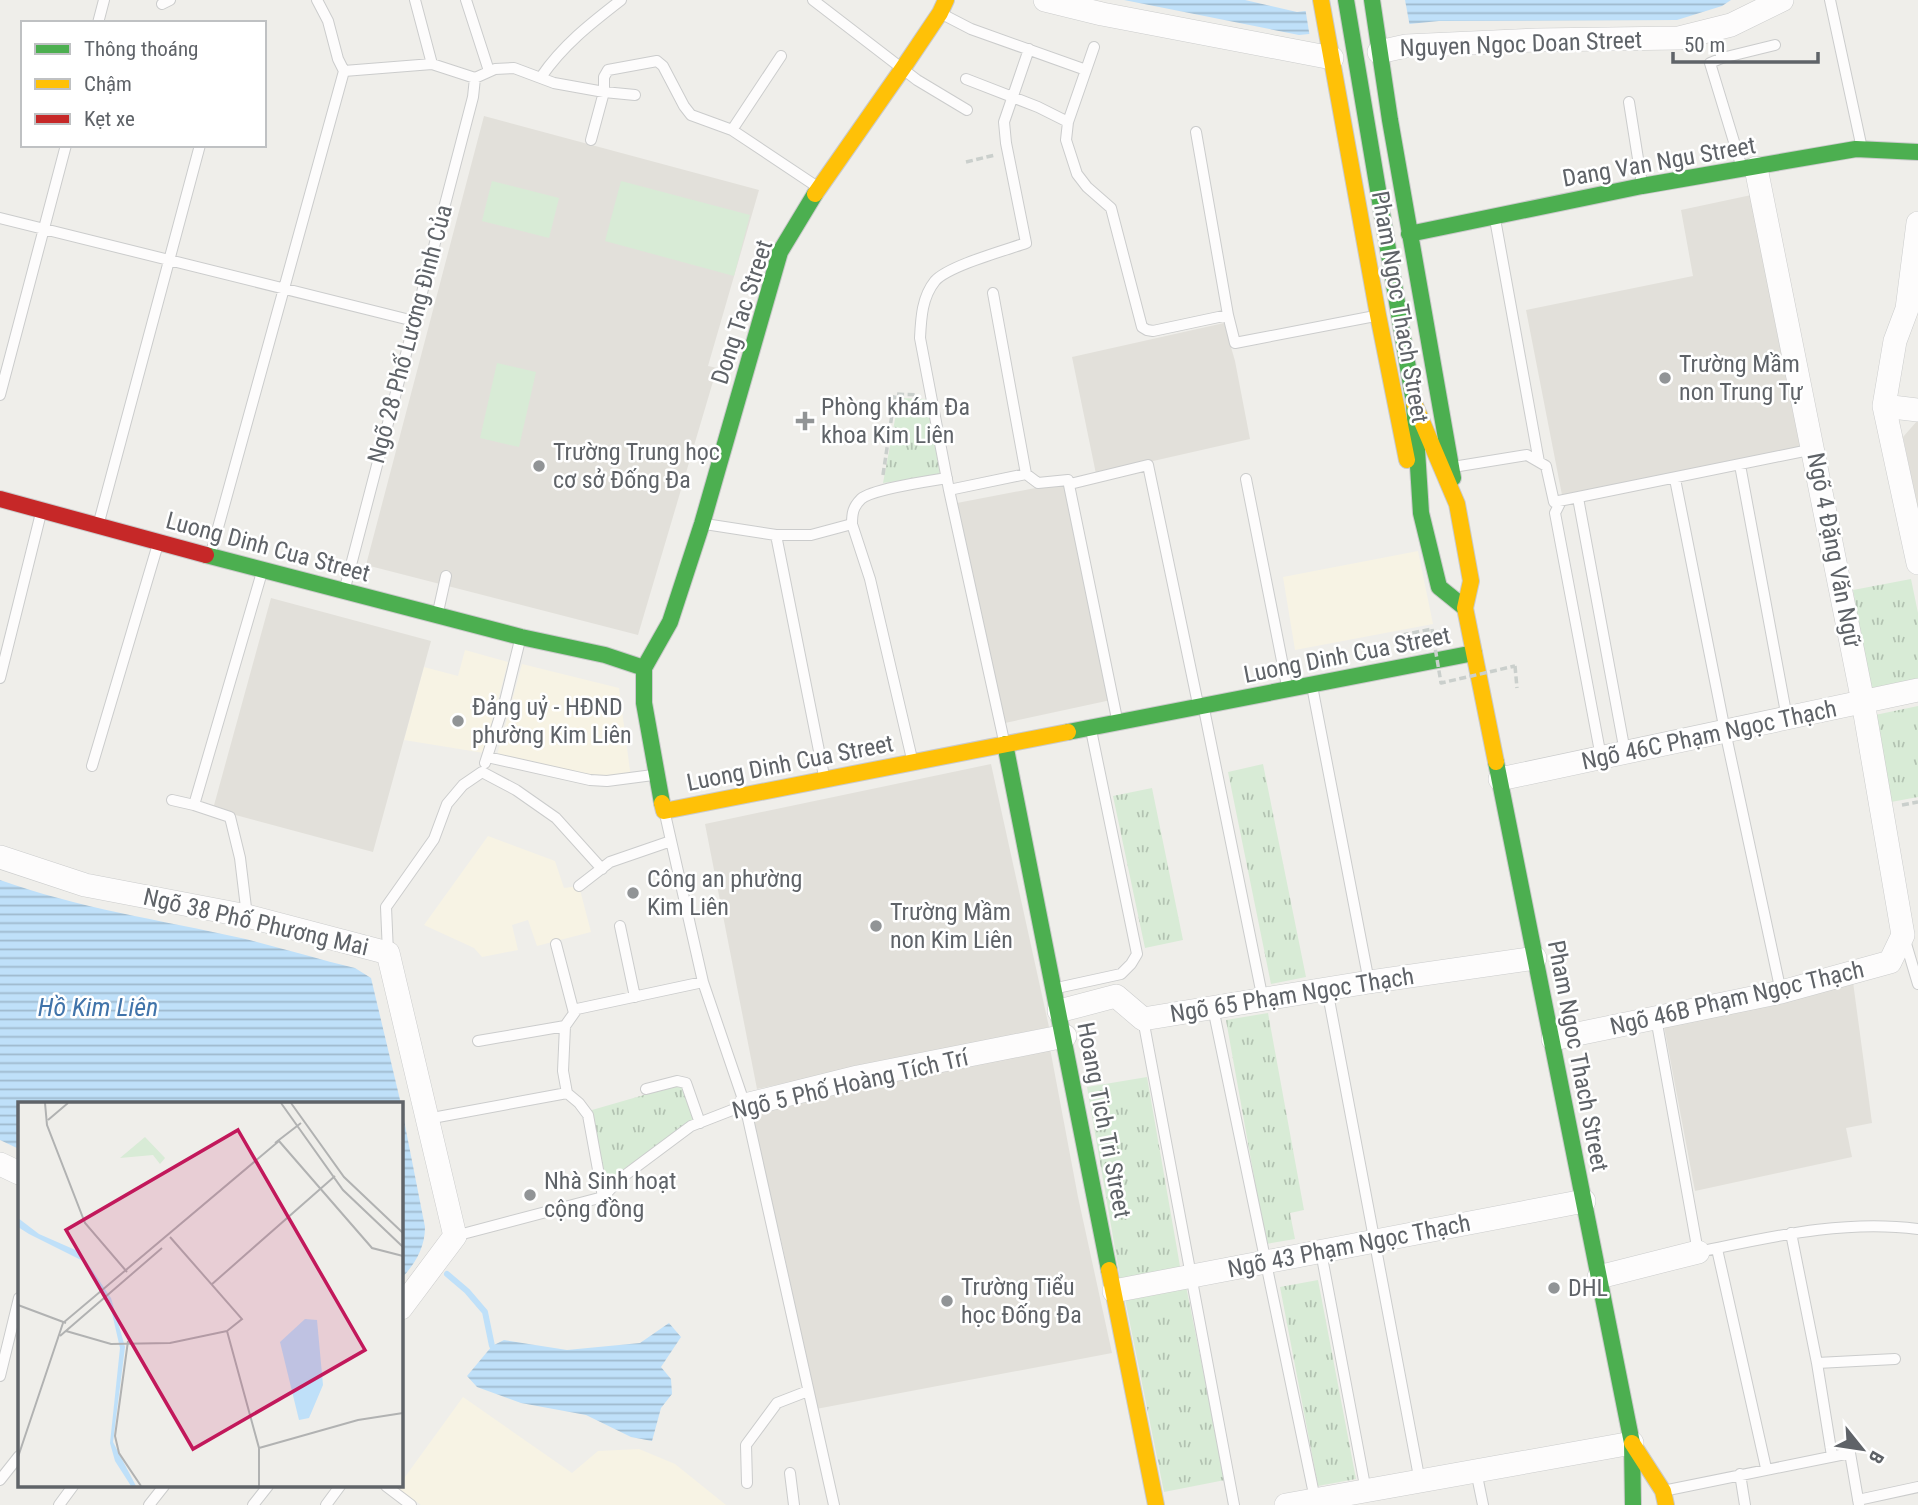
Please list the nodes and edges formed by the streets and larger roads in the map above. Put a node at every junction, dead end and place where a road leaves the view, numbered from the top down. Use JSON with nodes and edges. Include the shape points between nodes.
{"nodes":[{"id":1,"x":1045,"y":0,"type":"edge"},
{"id":2,"x":1321,"y":0,"type":"edge"},
{"id":3,"x":1346,"y":0,"type":"edge"},
{"id":4,"x":1372,"y":0,"type":"edge"},
{"id":5,"x":1782,"y":0,"type":"edge"},
{"id":6,"x":943,"y":6,"type":"edge"},
{"id":7,"x":1331,"y":52,"type":"junction"},
{"id":8,"x":1379,"y":52,"type":"junction"},
{"id":9,"x":1918,"y":152,"type":"edge"},
{"id":10,"x":1749,"y":169,"type":"junction"},
{"id":11,"x":1409,"y":234,"type":"junction"},
{"id":12,"x":1917,"y":236,"type":"edge"},
{"id":13,"x":1414,"y":403,"type":"junction"},
{"id":14,"x":1884,"y":406,"type":"junction"},
{"id":15,"x":1918,"y":410,"type":"edge"},
{"id":16,"x":0,"y":499,"type":"edge"},
{"id":17,"x":1457,"y":504,"type":"junction"},
{"id":18,"x":1421,"y":513,"type":"junction"},
{"id":19,"x":1918,"y":564,"type":"edge"},
{"id":20,"x":1465,"y":608,"type":"junction"},
{"id":21,"x":1474,"y":653,"type":"junction"},
{"id":22,"x":644,"y":668,"type":"junction"},
{"id":23,"x":1918,"y":690,"type":"edge"},
{"id":24,"x":1864,"y":702,"type":"junction"},
{"id":25,"x":1005,"y":744,"type":"junction"},
{"id":26,"x":1500,"y":779,"type":"junction"},
{"id":27,"x":0,"y":857,"type":"edge"},
{"id":28,"x":1903,"y":934,"type":"joint"},
{"id":29,"x":1535,"y":958,"type":"junction"},
{"id":30,"x":1057,"y":1000,"type":"junction"},
{"id":31,"x":1065,"y":1035,"type":"junction"},
{"id":32,"x":1553,"y":1039,"type":"junction"},
{"id":33,"x":745,"y":1105,"type":"road end"},
{"id":34,"x":0,"y":1164,"type":"edge"},
{"id":35,"x":18,"y":1172,"type":"edge"},
{"id":36,"x":1584,"y":1201,"type":"junction"},
{"id":37,"x":1708,"y":1250,"type":"road end"},
{"id":38,"x":1599,"y":1277,"type":"junction"},
{"id":39,"x":1114,"y":1291,"type":"junction"},
{"id":40,"x":402,"y":1307,"type":"edge"},
{"id":41,"x":1632,"y":1443,"type":"junction"},
{"id":42,"x":1357,"y":1496,"type":"edge"},
{"id":43,"x":1665,"y":1498,"type":"edge"},
{"id":44,"x":1156,"y":1505,"type":"edge"},
{"id":45,"x":1286,"y":1505,"type":"edge"},
{"id":46,"x":1633,"y":1505,"type":"edge"}],
"edges":[{"from":1,"to":7,"type":"street","via":[[1102,14]]},
{"from":2,"to":7,"type":"street","name":"Pham Ngoc Thach Street"},
{"from":3,"to":13,"type":"street"},
{"from":4,"to":8,"type":"street","name":"Pham Ngoc Thach Street"},
{"from":5,"to":8,"type":"street","name":"Nguyen Ngoc Doan Street","via":[[1731,25],[1679,38],[1406,46]]},
{"from":6,"to":22,"type":"street","name":"Dong Tac Street","via":[[780,252],[670,622]]},
{"from":7,"to":18,"type":"street","name":"Pham Ngoc Thach Street","via":[[1332,91],[1400,434]]},
{"from":8,"to":11,"type":"street","name":"Pham Ngoc Thach Street"},
{"from":9,"to":10,"type":"street","name":"Dang Van Ngu Street","via":[[1862,149]]},
{"from":10,"to":11,"type":"street","name":"Dang Van Ngu Street"},
{"from":10,"to":24,"type":"street","name":"Ngõ 4 Đặng Văn Ngữ","via":[[1814,450]]},
{"from":11,"to":17,"type":"street","name":"Pham Ngoc Thach Street"},
{"from":12,"to":14,"type":"street","via":[[1907,309],[1895,341]]},
{"from":13,"to":17,"type":"street"},
{"from":13,"to":18,"type":"street"},
{"from":14,"to":15,"type":"street"},
{"from":14,"to":19,"type":"street"},
{"from":16,"to":22,"type":"street","name":"Luong Dinh Cua Street"},
{"from":17,"to":20,"type":"street","name":"Pham Ngoc Thach Street","via":[[1471,581]]},
{"from":18,"to":20,"type":"street","name":"Pham Ngoc Thach Street","via":[[1439,587]]},
{"from":20,"to":21,"type":"street","name":"Pham Ngoc Thach Street"},
{"from":21,"to":25,"type":"street","name":"Luong Dinh Cua Street"},
{"from":21,"to":26,"type":"street","name":"Pham Ngoc Thach Street"},
{"from":22,"to":25,"type":"street","name":"Luong Dinh Cua Street","via":[[644,703],[664,811]]},
{"from":23,"to":24,"type":"street","name":"Ngõ 46C Phạm Ngọc Thạch"},
{"from":24,"to":26,"type":"street","name":"Ngõ 46C Phạm Ngọc Thạch"},
{"from":24,"to":28,"type":"street","name":"Ngõ 4 Đặng Văn Ngữ"},
{"from":25,"to":30,"type":"street","name":"Hoang Tich Tri Street"},
{"from":26,"to":29,"type":"street","name":"Pham Ngoc Thach Street"},
{"from":27,"to":40,"type":"street","name":"Ngõ 38 Phố Phương Mai","via":[[85,885],[247,916],[388,953],[455,1236]]},
{"from":28,"to":32,"type":"street","name":"Ngõ 46B Phạm Ngọc Thạch","via":[[1890,962],[1781,992]]},
{"from":29,"to":30,"type":"street","name":"Ngõ 65 Phạm Ngọc Thạch","via":[[1143,1019],[1116,996]]},
{"from":29,"to":32,"type":"street","name":"Pham Ngoc Thach Street"},
{"from":30,"to":31,"type":"street","name":"Hoang Tich Tri Street"},
{"from":31,"to":33,"type":"street","name":"Ngõ 5 Phố Hoàng Tích Trí"},
{"from":31,"to":39,"type":"street","name":"Hoang Tich Tri Street"},
{"from":32,"to":36,"type":"street","name":"Pham Ngoc Thach Street"},
{"from":34,"to":35,"type":"street"},
{"from":36,"to":38,"type":"street","name":"Pham Ngoc Thach Street"},
{"from":36,"to":39,"type":"street","name":"Ngõ 43 Phạm Ngọc Thạch"},
{"from":37,"to":38,"type":"street"},
{"from":38,"to":41,"type":"street","name":"Pham Ngoc Thach Street"},
{"from":39,"to":44,"type":"street","name":"Hoang Tich Tri Street"},
{"from":41,"to":42,"type":"street"},
{"from":41,"to":43,"type":"street","name":"Pham Ngoc Thach Street"},
{"from":41,"to":46,"type":"street"},
{"from":42,"to":45,"type":"street"}]}
